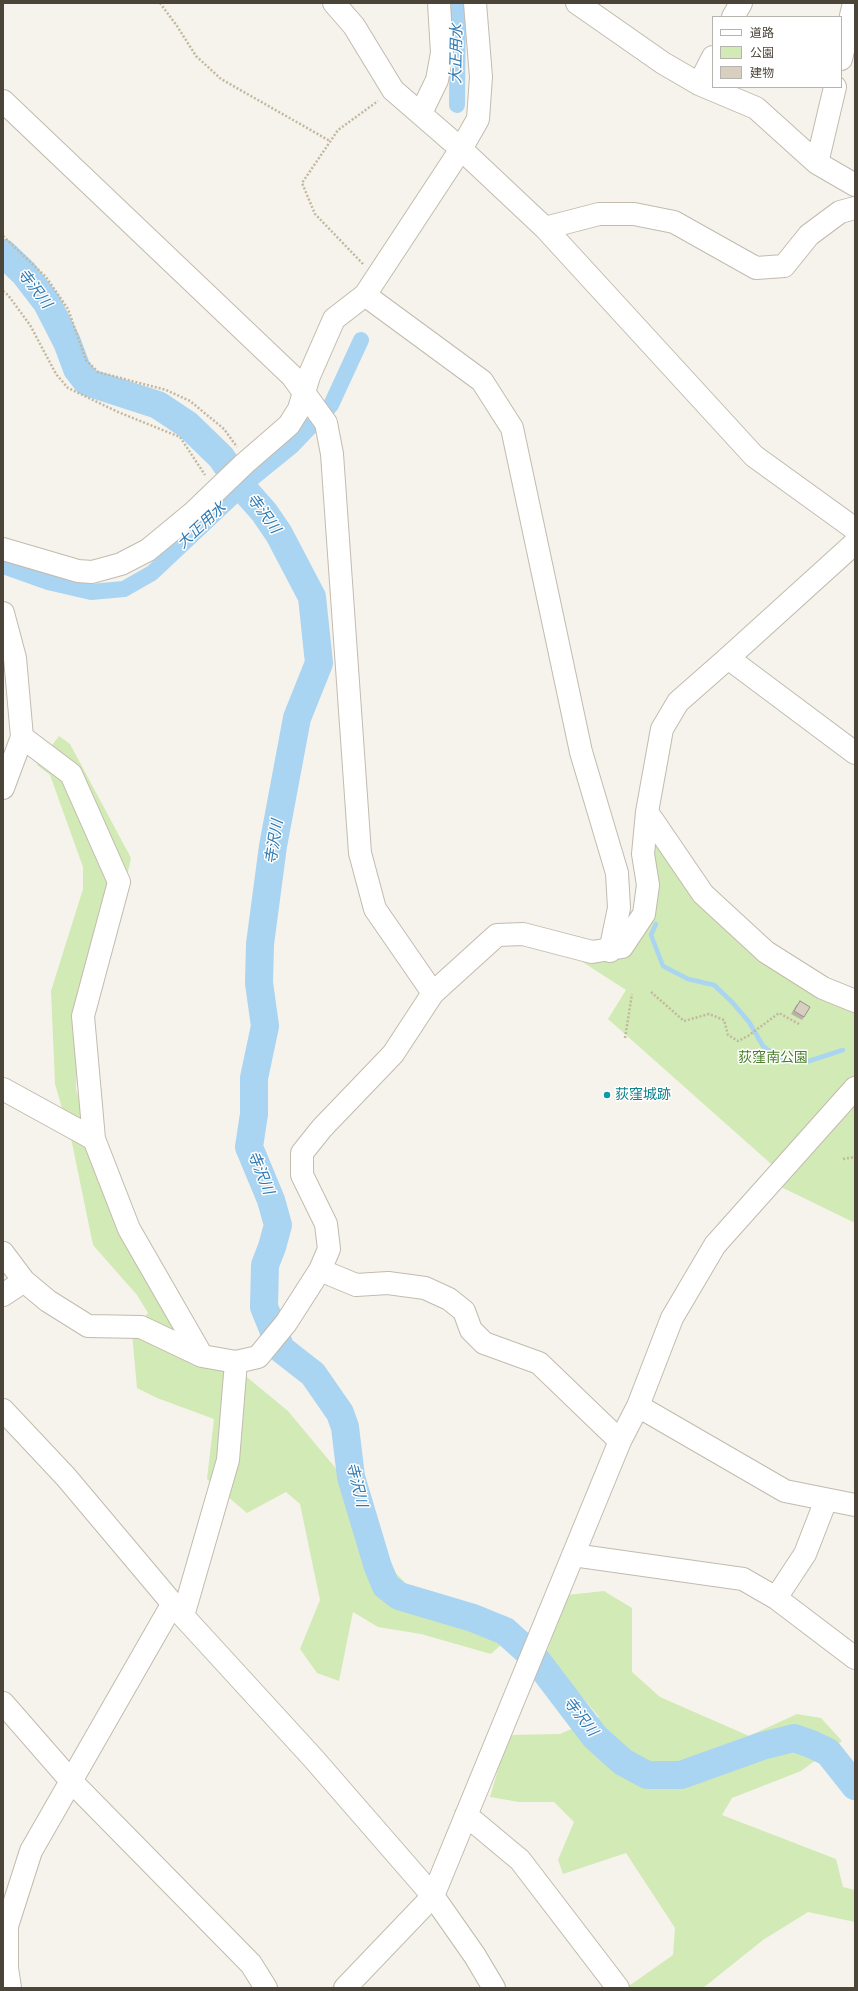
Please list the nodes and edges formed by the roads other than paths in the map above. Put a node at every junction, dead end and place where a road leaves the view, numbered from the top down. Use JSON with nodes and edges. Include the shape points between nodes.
{"nodes":[{"id":1,"x":334,"y":3,"type":"edge"},
{"id":2,"x":439,"y":3,"type":"edge"},
{"id":3,"x":475,"y":3,"type":"edge"},
{"id":4,"x":577,"y":3,"type":"edge"},
{"id":5,"x":741,"y":3,"type":"edge"},
{"id":6,"x":854,"y":3,"type":"edge"},
{"id":7,"x":734,"y":16,"type":"edge"},
{"id":8,"x":842,"y":55,"type":"edge"},
{"id":9,"x":712,"y":59,"type":"edge"},
{"id":10,"x":699,"y":84,"type":"junction"},
{"id":11,"x":834,"y":88,"type":"edge"},
{"id":12,"x":3,"y":101,"type":"edge"},
{"id":13,"x":421,"y":114,"type":"junction"},
{"id":14,"x":461,"y":149,"type":"junction"},
{"id":15,"x":817,"y":163,"type":"junction"},
{"id":16,"x":855,"y":185,"type":"edge"},
{"id":17,"x":855,"y":208,"type":"edge"},
{"id":18,"x":545,"y":228,"type":"junction"},
{"id":19,"x":370,"y":286,"type":"junction"},
{"id":20,"x":308,"y":398,"type":"junction"},
{"id":21,"x":855,"y":530,"type":"edge"},
{"id":22,"x":855,"y":543,"type":"edge"},
{"id":23,"x":4,"y":551,"type":"edge"},
{"id":24,"x":3,"y":613,"type":"edge"},
{"id":25,"x":728,"y":658,"type":"junction"},
{"id":26,"x":22,"y":737,"type":"junction"},
{"id":27,"x":855,"y":753,"type":"edge"},
{"id":28,"x":3,"y":788,"type":"edge"},
{"id":29,"x":647,"y":812,"type":"junction"},
{"id":30,"x":610,"y":951,"type":"junction"},
{"id":31,"x":432,"y":992,"type":"junction"},
{"id":32,"x":855,"y":1001,"type":"edge"},
{"id":33,"x":855,"y":1088,"type":"edge"},
{"id":34,"x":3,"y":1089,"type":"edge"},
{"id":35,"x":94,"y":1139,"type":"junction"},
{"id":36,"x":3,"y":1253,"type":"edge"},
{"id":37,"x":320,"y":1270,"type":"junction"},
{"id":38,"x":24,"y":1281,"type":"junction"},
{"id":39,"x":3,"y":1295,"type":"edge"},
{"id":40,"x":202,"y":1356,"type":"junction"},
{"id":41,"x":236,"y":1362,"type":"junction"},
{"id":42,"x":638,"y":1406,"type":"junction"},
{"id":43,"x":3,"y":1410,"type":"edge"},
{"id":44,"x":620,"y":1441,"type":"junction"},
{"id":45,"x":826,"y":1500,"type":"junction"},
{"id":46,"x":855,"y":1505,"type":"edge"},
{"id":47,"x":573,"y":1555,"type":"junction"},
{"id":48,"x":776,"y":1598,"type":"junction"},
{"id":49,"x":178,"y":1610,"type":"junction"},
{"id":50,"x":855,"y":1658,"type":"edge"},
{"id":51,"x":3,"y":1703,"type":"edge"},
{"id":52,"x":72,"y":1782,"type":"junction"},
{"id":53,"x":466,"y":1815,"type":"junction"},
{"id":54,"x":433,"y":1896,"type":"junction"},
{"id":55,"x":10,"y":1988,"type":"edge"},
{"id":56,"x":266,"y":1988,"type":"edge"},
{"id":57,"x":345,"y":1988,"type":"edge"},
{"id":58,"x":494,"y":1988,"type":"edge"},
{"id":59,"x":618,"y":1988,"type":"edge"}],
"edges":[{"from":1,"to":13,"type":"street","via":[[354,26],[393,90]]},
{"from":2,"to":13,"type":"street","via":[[442,53],[437,80]]},
{"from":3,"to":14,"type":"street","via":[[481,77],[478,119]]},
{"from":4,"to":10,"type":"street","via":[[663,63]]},
{"from":5,"to":7,"type":"street"},
{"from":6,"to":8,"type":"street"},
{"from":9,"to":10,"type":"street"},
{"from":10,"to":15,"type":"street","via":[[756,108]]},
{"from":11,"to":15,"type":"street"},
{"from":12,"to":20,"type":"street","via":[[292,376]]},
{"from":13,"to":14,"type":"street"},
{"from":14,"to":18,"type":"street"},
{"from":14,"to":19,"type":"street"},
{"from":15,"to":16,"type":"street"},
{"from":17,"to":18,"type":"street","via":[[840,212],[809,235],[784,266],[756,268],[674,222],[634,214],[599,214]]},
{"from":18,"to":21,"type":"street","via":[[754,456]]},
{"from":19,"to":20,"type":"street","via":[[334,319]]},
{"from":19,"to":30,"type":"street","via":[[482,381],[512,428],[581,752],[617,873],[619,908]]},
{"from":20,"to":23,"type":"street","via":[[289,425],[194,512],[135,558],[92,572],[78,571]]},
{"from":20,"to":31,"type":"street","via":[[326,423],[332,454],[360,853],[375,909]]},
{"from":22,"to":25,"type":"street"},
{"from":24,"to":26,"type":"street","via":[[15,658]]},
{"from":25,"to":27,"type":"street"},
{"from":25,"to":29,"type":"street","via":[[678,702],[662,729]]},
{"from":26,"to":28,"type":"street"},
{"from":26,"to":35,"type":"street","via":[[71,774],[119,882],[83,1016]]},
{"from":29,"to":30,"type":"street","via":[[643,854],[648,886],[644,914],[622,947]]},
{"from":29,"to":32,"type":"street","via":[[703,894],[766,952],[823,988]]},
{"from":30,"to":31,"type":"street","via":[[592,952],[523,934],[497,935]]},
{"from":31,"to":37,"type":"street","via":[[392,1054],[322,1128],[302,1153],[302,1175],[326,1224],[329,1249]]},
{"from":33,"to":42,"type":"street","via":[[715,1245],[672,1318]]},
{"from":34,"to":35,"type":"street"},
{"from":35,"to":40,"type":"street","via":[[129,1230]]},
{"from":36,"to":38,"type":"street"},
{"from":37,"to":41,"type":"street","via":[[286,1323],[258,1357]]},
{"from":37,"to":44,"type":"street","via":[[356,1284],[388,1283],[424,1288],[449,1299],[464,1311],[472,1330],[484,1343],[539,1363]]},
{"from":38,"to":39,"type":"street"},
{"from":38,"to":40,"type":"street","via":[[48,1301],[88,1326],[141,1327]]},
{"from":40,"to":41,"type":"street"},
{"from":41,"to":49,"type":"street","via":[[228,1460]]},
{"from":42,"to":44,"type":"street"},
{"from":42,"to":45,"type":"street","via":[[785,1491]]},
{"from":43,"to":49,"type":"street","via":[[66,1478]]},
{"from":44,"to":47,"type":"street"},
{"from":45,"to":46,"type":"street"},
{"from":45,"to":48,"type":"street","via":[[805,1554]]},
{"from":47,"to":48,"type":"street","via":[[743,1579]]},
{"from":47,"to":53,"type":"street"},
{"from":48,"to":50,"type":"street"},
{"from":49,"to":52,"type":"street"},
{"from":49,"to":54,"type":"street","via":[[313,1758]]},
{"from":51,"to":52,"type":"street"},
{"from":52,"to":55,"type":"street","via":[[31,1851],[7,1926],[7,1968]]},
{"from":52,"to":56,"type":"street","via":[[251,1964]]},
{"from":53,"to":54,"type":"street"},
{"from":53,"to":59,"type":"street","via":[[520,1860]]},
{"from":54,"to":57,"type":"street"},
{"from":54,"to":58,"type":"street"}]}
